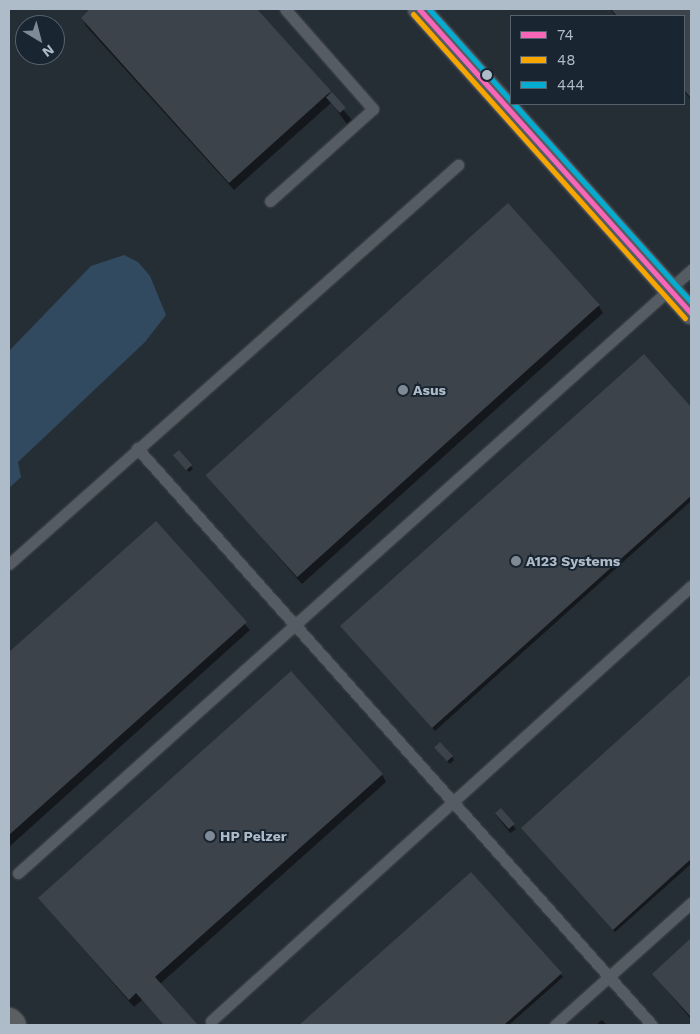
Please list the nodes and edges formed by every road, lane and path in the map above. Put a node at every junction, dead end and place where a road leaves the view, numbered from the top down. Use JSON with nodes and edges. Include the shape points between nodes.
{"nodes":[{"id":1,"x":285,"y":9,"type":"edge"},
{"id":2,"x":419,"y":9,"type":"edge"},
{"id":3,"x":458,"y":165,"type":"dead end"},
{"id":4,"x":270,"y":201,"type":"dead end"},
{"id":5,"x":691,"y":270,"type":"edge"},
{"id":6,"x":670,"y":290,"type":"junction"},
{"id":7,"x":691,"y":313,"type":"edge"},
{"id":8,"x":137,"y":448,"type":"junction"},
{"id":9,"x":9,"y":564,"type":"edge"},
{"id":10,"x":691,"y":586,"type":"edge"},
{"id":11,"x":294,"y":626,"type":"junction"},
{"id":12,"x":453,"y":803,"type":"junction"},
{"id":13,"x":18,"y":873,"type":"dead end"},
{"id":14,"x":691,"y":903,"type":"edge"},
{"id":15,"x":609,"y":977,"type":"junction"},
{"id":16,"x":212,"y":1021,"type":"dead end"},
{"id":17,"x":9,"y":1022,"type":"edge"},
{"id":18,"x":12,"y":1025,"type":"edge"},
{"id":19,"x":555,"y":1025,"type":"edge"},
{"id":20,"x":652,"y":1025,"type":"edge"}],
"edges":[{"from":1,"to":4,"type":"lane","via":[[373,109]]},
{"from":2,"to":6,"type":"street"},
{"from":3,"to":8,"type":"lane"},
{"from":5,"to":6,"type":"lane"},
{"from":6,"to":7,"type":"street"},
{"from":6,"to":11,"type":"lane"},
{"from":8,"to":9,"type":"lane"},
{"from":8,"to":11,"type":"lane"},
{"from":10,"to":12,"type":"lane"},
{"from":11,"to":12,"type":"lane"},
{"from":11,"to":13,"type":"lane"},
{"from":12,"to":15,"type":"lane"},
{"from":12,"to":16,"type":"lane"},
{"from":14,"to":15,"type":"lane"},
{"from":15,"to":19,"type":"lane"},
{"from":15,"to":20,"type":"lane"},
{"from":17,"to":18,"type":"highway"}]}
